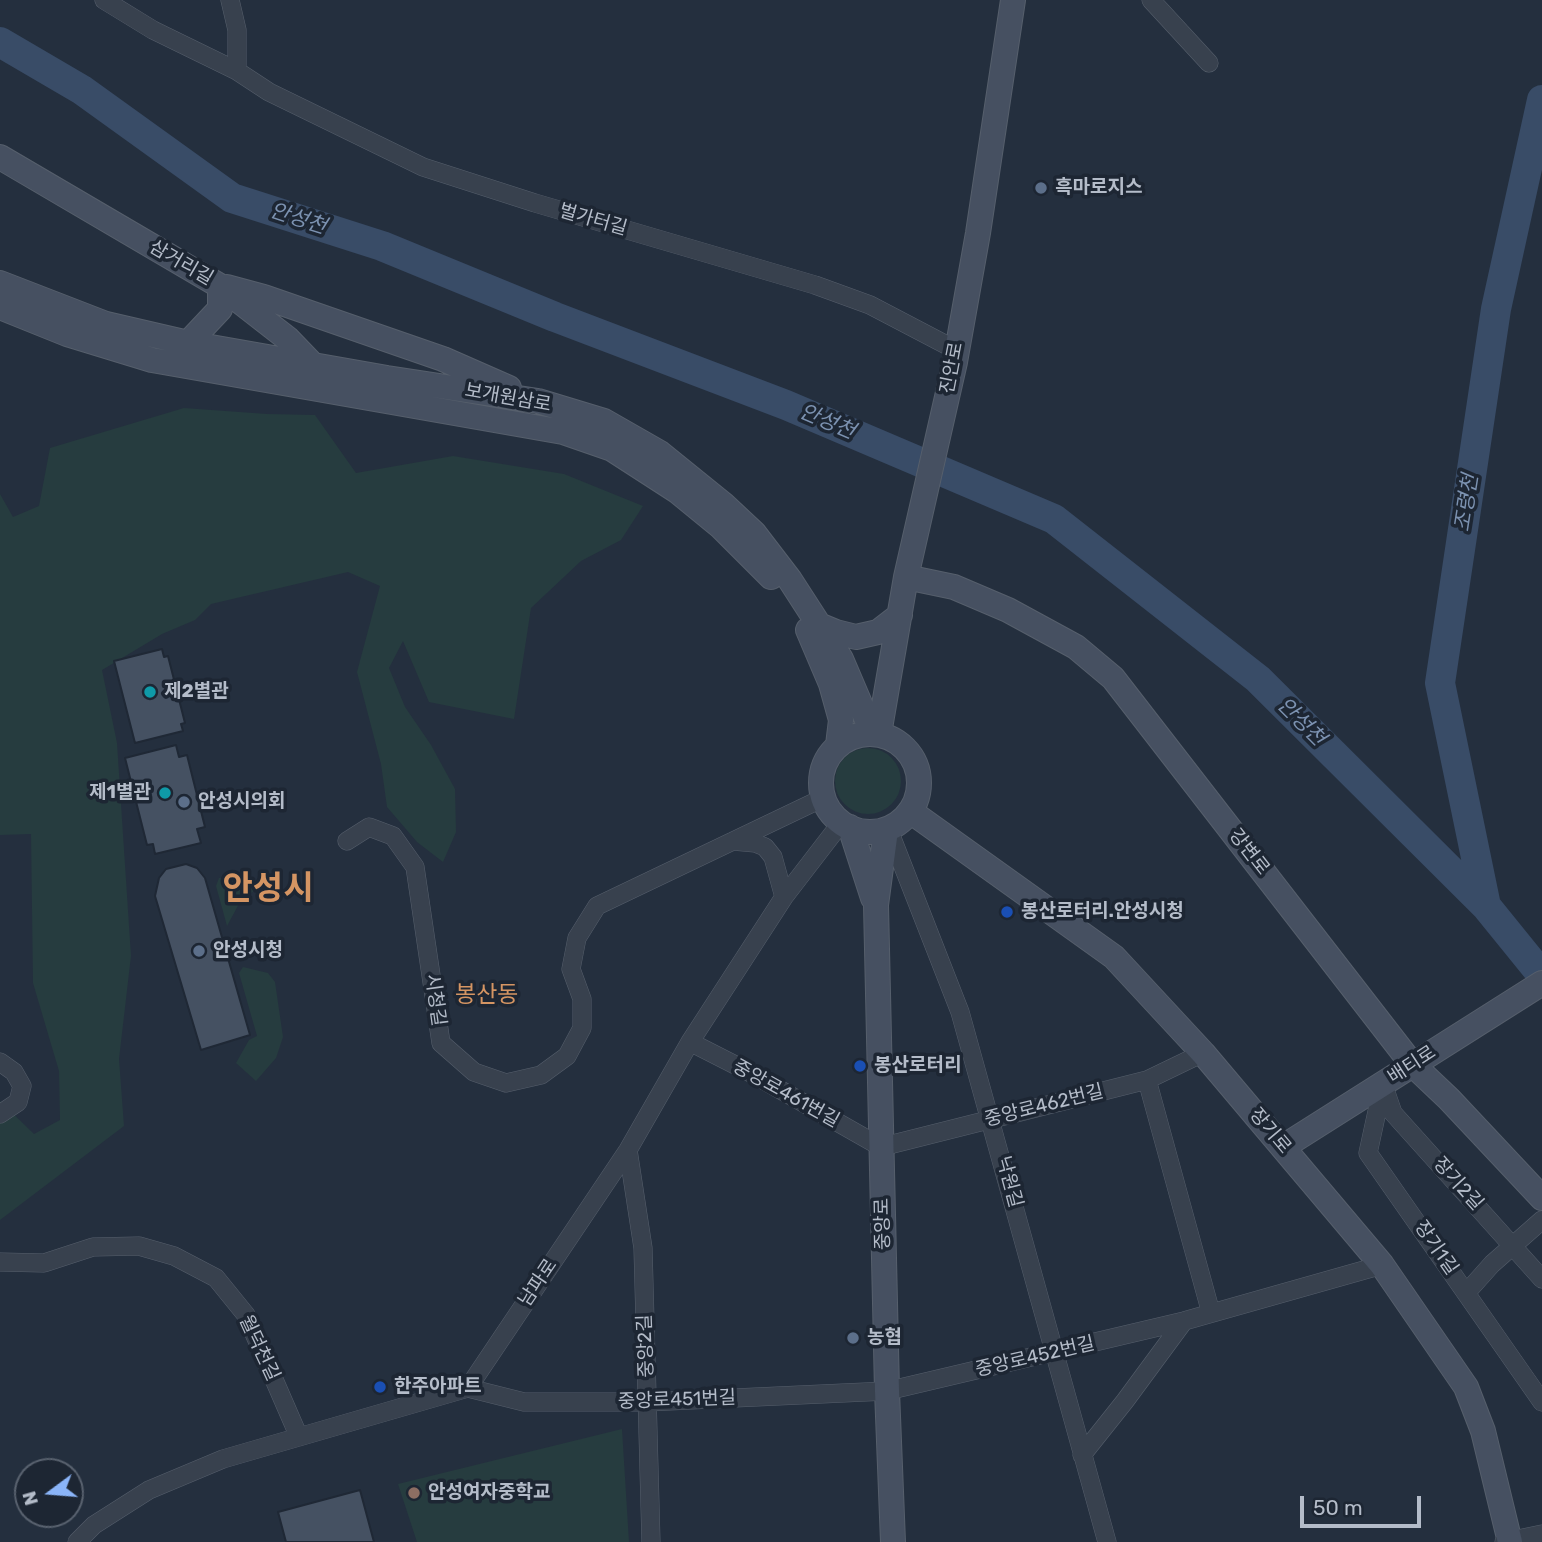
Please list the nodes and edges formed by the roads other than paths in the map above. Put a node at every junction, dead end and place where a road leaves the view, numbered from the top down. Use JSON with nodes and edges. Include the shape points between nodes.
{"nodes":[{"id":1,"x":104,"y":0,"type":"edge"},
{"id":2,"x":230,"y":0,"type":"edge"},
{"id":3,"x":1013,"y":0,"type":"edge"},
{"id":4,"x":1151,"y":0,"type":"edge"},
{"id":5,"x":1209,"y":63,"type":"dead end"},
{"id":6,"x":237,"y":71,"type":"junction"},
{"id":7,"x":0,"y":157,"type":"edge"},
{"id":8,"x":0,"y":283,"type":"edge"},
{"id":9,"x":220,"y":286,"type":"junction"},
{"id":10,"x":0,"y":307,"type":"edge"},
{"id":11,"x":188,"y":343,"type":"junction"},
{"id":12,"x":955,"y":356,"type":"junction"},
{"id":13,"x":312,"y":363,"type":"junction"},
{"id":14,"x":344,"y":395,"type":"junction"},
{"id":15,"x":538,"y":401,"type":"junction"},
{"id":16,"x":906,"y":577,"type":"junction"},
{"id":17,"x":900,"y":615,"type":"junction"},
{"id":18,"x":819,"y":625,"type":"junction"},
{"id":19,"x":876,"y":734,"type":"junction"},
{"id":20,"x":838,"y":745,"type":"junction"},
{"id":21,"x":823,"y":798,"type":"junction"},
{"id":22,"x":910,"y":811,"type":"junction"},
{"id":23,"x":845,"y":825,"type":"junction"},
{"id":24,"x":887,"y":829,"type":"junction"},
{"id":25,"x":347,"y":841,"type":"dead end"},
{"id":26,"x":733,"y":841,"type":"junction"},
{"id":27,"x":784,"y":897,"type":"junction"},
{"id":28,"x":876,"y":905,"type":"junction"},
{"id":29,"x":1542,"y":983,"type":"edge"},
{"id":30,"x":690,"y":1042,"type":"junction"},
{"id":31,"x":1203,"y":1053,"type":"junction"},
{"id":32,"x":1417,"y":1060,"type":"junction"},
{"id":33,"x":0,"y":1062,"type":"edge"},
{"id":34,"x":1147,"y":1080,"type":"junction"},
{"id":35,"x":1383,"y":1084,"type":"junction"},
{"id":36,"x":0,"y":1114,"type":"edge"},
{"id":37,"x":991,"y":1119,"type":"junction"},
{"id":38,"x":881,"y":1147,"type":"junction"},
{"id":39,"x":1283,"y":1147,"type":"junction"},
{"id":40,"x":628,"y":1150,"type":"junction"},
{"id":41,"x":1542,"y":1198,"type":"edge"},
{"id":42,"x":1542,"y":1220,"type":"edge"},
{"id":43,"x":1513,"y":1245,"type":"junction"},
{"id":44,"x":0,"y":1262,"type":"edge"},
{"id":45,"x":1382,"y":1265,"type":"junction"},
{"id":46,"x":1542,"y":1279,"type":"edge"},
{"id":47,"x":1467,"y":1292,"type":"junction"},
{"id":48,"x":1211,"y":1313,"type":"junction"},
{"id":49,"x":1184,"y":1321,"type":"junction"},
{"id":50,"x":1056,"y":1353,"type":"junction"},
{"id":51,"x":468,"y":1388,"type":"junction"},
{"id":52,"x":887,"y":1391,"type":"junction"},
{"id":53,"x":647,"y":1402,"type":"junction"},
{"id":54,"x":1542,"y":1402,"type":"edge"},
{"id":55,"x":299,"y":1437,"type":"junction"},
{"id":56,"x":1082,"y":1455,"type":"junction"},
{"id":57,"x":1542,"y":1534,"type":"edge"},
{"id":58,"x":77,"y":1542,"type":"edge"},
{"id":59,"x":651,"y":1542,"type":"edge"},
{"id":60,"x":893,"y":1542,"type":"edge"},
{"id":61,"x":1107,"y":1542,"type":"edge"},
{"id":62,"x":1508,"y":1542,"type":"edge"}],
"edges":[{"from":1,"to":6,"type":"street","name":"벌가터길"},
{"from":2,"to":6,"type":"street","via":[[237,30]]},
{"from":3,"to":12,"type":"main road","name":"진안로"},
{"from":4,"to":5,"type":"street"},
{"from":6,"to":12,"type":"street","name":"벌가터길","via":[[269,92],[423,167],[816,285],[870,305]]},
{"from":7,"to":9,"type":"main road","name":"삼거리길"},
{"from":8,"to":11,"type":"main road","name":"보개원삼로","via":[[106,324]]},
{"from":9,"to":11,"type":"main road","via":[[220,309]]},
{"from":9,"to":13,"type":"main road","name":"삼거리길"},
{"from":9,"to":15,"type":"main road","via":[[264,296],[443,359]]},
{"from":10,"to":14,"type":"main road","name":"보개원삼로","via":[[152,360]]},
{"from":11,"to":13,"type":"main road","name":"보개원삼로"},
{"from":12,"to":16,"type":"main road","name":"진안로"},
{"from":13,"to":14,"type":"main road","name":"삼거리길"},
{"from":13,"to":15,"type":"main road","name":"보개원삼로"},
{"from":14,"to":20,"type":"main road","name":"보개원삼로","via":[[563,432],[612,449],[677,491],[770,575],[811,635],[841,720]]},
{"from":15,"to":18,"type":"main road","name":"보개원삼로","via":[[604,421],[660,453],[761,542]]},
{"from":16,"to":17,"type":"main road","name":"진안로"},
{"from":16,"to":32,"type":"main road","name":"강변로","via":[[954,587],[1008,610],[1076,647],[1113,678]]},
{"from":17,"to":18,"type":"main road","via":[[878,632],[856,637]]},
{"from":17,"to":19,"type":"main road","name":"진안로"},
{"from":18,"to":19,"type":"main road","name":"보개원삼로","via":[[841,659]]},
{"from":19,"to":20,"type":"main road","via":[[862,733]]},
{"from":19,"to":22,"type":"main road","via":[[895,740],[916,766],[917,797]]},
{"from":20,"to":21,"type":"main road","via":[[824,764]]},
{"from":21,"to":23,"type":"main road"},
{"from":21,"to":26,"type":"street","name":"시청길"},
{"from":22,"to":24,"type":"main road"},
{"from":22,"to":31,"type":"main road","name":"장기로","via":[[1114,957]]},
{"from":23,"to":24,"type":"main road","via":[[870,832]]},
{"from":23,"to":27,"type":"street","name":"남파로"},
{"from":23,"to":28,"type":"main road","name":"중앙로"},
{"from":24,"to":28,"type":"main road","name":"중앙로"},
{"from":24,"to":37,"type":"street","name":"낙원길","via":[[960,1012]]},
{"from":25,"to":26,"type":"street","name":"시청길","via":[[369,827],[393,836],[415,867],[441,1042],[474,1072],[506,1083],[541,1075],[567,1056],[582,1028],[582,999],[571,969],[578,938],[597,906]]},
{"from":26,"to":27,"type":"street","via":[[765,847],[773,857]]},
{"from":27,"to":30,"type":"street","name":"남파로"},
{"from":28,"to":38,"type":"main road","name":"중앙로"},
{"from":29,"to":32,"type":"main road","name":"배티로"},
{"from":30,"to":38,"type":"street","name":"중앙로461번길"},
{"from":30,"to":40,"type":"street","name":"남파로"},
{"from":31,"to":34,"type":"street","name":"중앙로462번길"},
{"from":31,"to":39,"type":"main road","name":"장기로"},
{"from":32,"to":35,"type":"main road","name":"배티로"},
{"from":32,"to":41,"type":"main road","name":"강변로"},
{"from":33,"to":36,"type":"street","via":[[14,1072],[22,1086],[18,1102]]},
{"from":34,"to":37,"type":"street","name":"중앙로462번길"},
{"from":34,"to":48,"type":"street"},
{"from":35,"to":39,"type":"main road","name":"배티로"},
{"from":35,"to":43,"type":"street","name":"장기2길","via":[[1393,1113]]},
{"from":35,"to":47,"type":"street","name":"장기1길","via":[[1368,1153]]},
{"from":37,"to":38,"type":"street","name":"중앙로462번길"},
{"from":37,"to":50,"type":"street","name":"낙원길"},
{"from":38,"to":52,"type":"main road","name":"중앙로"},
{"from":39,"to":45,"type":"main road","name":"장기로"},
{"from":40,"to":51,"type":"street","name":"남파로"},
{"from":40,"to":53,"type":"street","name":"중앙2길","via":[[643,1248]]},
{"from":42,"to":43,"type":"street"},
{"from":43,"to":46,"type":"street","name":"장기2길"},
{"from":43,"to":47,"type":"street"},
{"from":44,"to":55,"type":"street","name":"월덕천길","via":[[44,1263],[93,1247],[139,1246],[174,1256],[216,1278],[246,1315]]},
{"from":45,"to":48,"type":"street","name":"중앙로452번길"},
{"from":45,"to":62,"type":"main road","name":"장기로","via":[[1466,1387],[1483,1431]]},
{"from":47,"to":54,"type":"street","name":"장기1길"},
{"from":48,"to":49,"type":"street","name":"중앙로452번길"},
{"from":49,"to":50,"type":"street","name":"중앙로452번길"},
{"from":49,"to":56,"type":"street"},
{"from":50,"to":52,"type":"street","name":"중앙로452번길"},
{"from":50,"to":56,"type":"street","name":"낙원길"},
{"from":51,"to":53,"type":"street","name":"중앙로451번길","via":[[524,1402]]},
{"from":51,"to":55,"type":"street"},
{"from":52,"to":53,"type":"street","name":"중앙로451번길"},
{"from":52,"to":60,"type":"main road","name":"중앙로"},
{"from":53,"to":59,"type":"street","name":"중앙2길"},
{"from":55,"to":58,"type":"street","via":[[223,1459],[149,1490],[94,1525]]},
{"from":56,"to":61,"type":"street","name":"낙원길"},
{"from":57,"to":62,"type":"street"}]}
